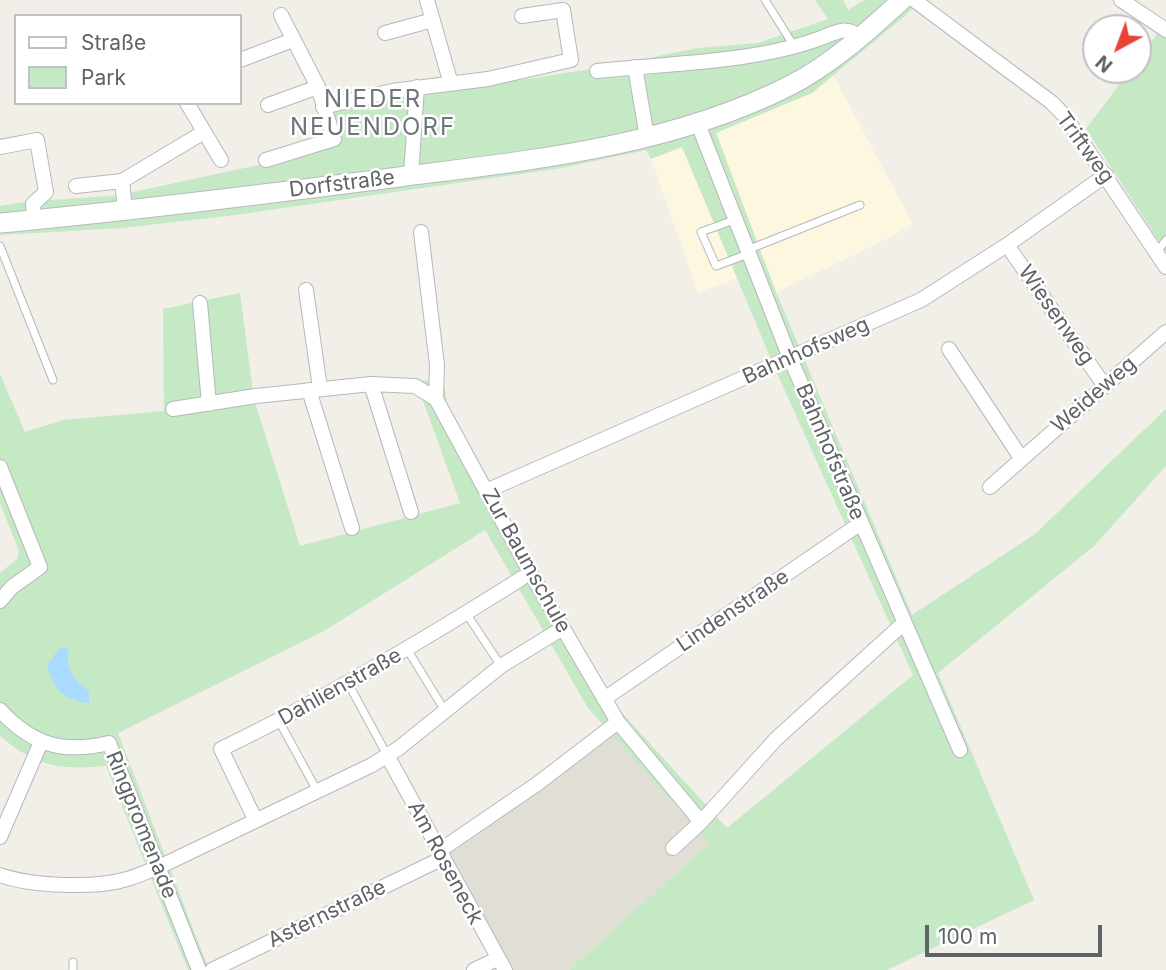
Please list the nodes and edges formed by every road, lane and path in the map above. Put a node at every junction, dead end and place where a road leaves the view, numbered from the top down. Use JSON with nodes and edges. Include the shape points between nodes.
{"nodes":[{"id":1,"x":427,"y":0,"type":"edge"},
{"id":2,"x":765,"y":0,"type":"edge"},
{"id":3,"x":902,"y":0,"type":"edge"},
{"id":4,"x":914,"y":0,"type":"edge"},
{"id":5,"x":1121,"y":0,"type":"edge"},
{"id":6,"x":281,"y":15,"type":"dead end"},
{"id":7,"x":522,"y":16,"type":"dead end"},
{"id":8,"x":433,"y":20,"type":"junction"},
{"id":9,"x":1166,"y":30,"type":"edge"},
{"id":10,"x":385,"y":33,"type":"dead end"},
{"id":11,"x":859,"y":38,"type":"junction"},
{"id":12,"x":293,"y":40,"type":"junction"},
{"id":13,"x":794,"y":47,"type":"junction"},
{"id":14,"x":242,"y":59,"type":"edge"},
{"id":15,"x":635,"y":67,"type":"junction"},
{"id":16,"x":597,"y":71,"type":"dead end"},
{"id":17,"x":451,"y":83,"type":"junction"},
{"id":18,"x":317,"y":87,"type":"junction"},
{"id":19,"x":417,"y":87,"type":"junction"},
{"id":20,"x":188,"y":105,"type":"edge"},
{"id":21,"x":268,"y":106,"type":"dead end"},
{"id":22,"x":323,"y":107,"type":"junction"},
{"id":23,"x":698,"y":124,"type":"junction"},
{"id":24,"x":204,"y":132,"type":"junction"},
{"id":25,"x":648,"y":137,"type":"junction"},
{"id":26,"x":0,"y":147,"type":"edge"},
{"id":27,"x":221,"y":160,"type":"dead end"},
{"id":28,"x":266,"y":160,"type":"dead end"},
{"id":29,"x":411,"y":175,"type":"junction"},
{"id":30,"x":1106,"y":175,"type":"junction"},
{"id":31,"x":122,"y":181,"type":"junction"},
{"id":32,"x":76,"y":186,"type":"dead end"},
{"id":33,"x":860,"y":205,"type":"dead end"},
{"id":34,"x":125,"y":210,"type":"junction"},
{"id":35,"x":34,"y":220,"type":"junction"},
{"id":36,"x":734,"y":220,"type":"junction"},
{"id":37,"x":0,"y":223,"type":"edge"},
{"id":38,"x":422,"y":232,"type":"dead end"},
{"id":39,"x":1166,"y":240,"type":"edge"},
{"id":40,"x":1007,"y":245,"type":"junction"},
{"id":41,"x":0,"y":246,"type":"edge"},
{"id":42,"x":747,"y":252,"type":"junction"},
{"id":43,"x":1157,"y":253,"type":"junction"},
{"id":44,"x":1166,"y":267,"type":"edge"},
{"id":45,"x":306,"y":290,"type":"dead end"},
{"id":46,"x":201,"y":303,"type":"dead end"},
{"id":47,"x":1166,"y":332,"type":"edge"},
{"id":48,"x":949,"y":349,"type":"dead end"},
{"id":49,"x":790,"y":358,"type":"junction"},
{"id":50,"x":53,"y":380,"type":"dead end"},
{"id":51,"x":371,"y":384,"type":"junction"},
{"id":52,"x":1104,"y":385,"type":"junction"},
{"id":53,"x":314,"y":389,"type":"junction"},
{"id":54,"x":436,"y":399,"type":"junction"},
{"id":55,"x":209,"y":404,"type":"junction"},
{"id":56,"x":173,"y":410,"type":"dead end"},
{"id":57,"x":1021,"y":458,"type":"junction"},
{"id":58,"x":0,"y":467,"type":"edge"},
{"id":59,"x":990,"y":487,"type":"dead end"},
{"id":60,"x":486,"y":491,"type":"junction"},
{"id":61,"x":411,"y":512,"type":"dead end"},
{"id":62,"x":861,"y":523,"type":"junction"},
{"id":63,"x":352,"y":528,"type":"dead end"},
{"id":64,"x":522,"y":578,"type":"dead end"},
{"id":65,"x":0,"y":601,"type":"edge"},
{"id":66,"x":466,"y":613,"type":"junction"},
{"id":67,"x":904,"y":623,"type":"junction"},
{"id":68,"x":563,"y":628,"type":"junction"},
{"id":69,"x":407,"y":649,"type":"junction"},
{"id":70,"x":501,"y":666,"type":"junction"},
{"id":71,"x":348,"y":683,"type":"junction"},
{"id":72,"x":604,"y":699,"type":"junction"},
{"id":73,"x":0,"y":710,"type":"edge"},
{"id":74,"x":445,"y":711,"type":"junction"},
{"id":75,"x":279,"y":721,"type":"junction"},
{"id":76,"x":618,"y":722,"type":"junction"},
{"id":77,"x":41,"y":742,"type":"junction"},
{"id":78,"x":960,"y":750,"type":"dead end"},
{"id":79,"x":387,"y":755,"type":"junction"},
{"id":80,"x":316,"y":789,"type":"junction"},
{"id":81,"x":255,"y":819,"type":"junction"},
{"id":82,"x":701,"y":822,"type":"junction"},
{"id":83,"x":0,"y":837,"type":"edge"},
{"id":84,"x":673,"y":848,"type":"dead end"},
{"id":85,"x":441,"y":855,"type":"junction"},
{"id":86,"x":159,"y":867,"type":"junction"},
{"id":87,"x":0,"y":875,"type":"edge"},
{"id":88,"x":501,"y":965,"type":"edge"},
{"id":89,"x":199,"y":970,"type":"edge"},
{"id":90,"x":212,"y":970,"type":"edge"},
{"id":91,"x":474,"y":970,"type":"edge"}],
"edges":[{"from":1,"to":8,"type":"street"},
{"from":2,"to":13,"type":"lane"},
{"from":3,"to":11,"type":"main road","name":"Dorfstraße"},
{"from":4,"to":30,"type":"street","name":"Triftweg","via":[[1051,102]]},
{"from":5,"to":9,"type":"street"},
{"from":6,"to":12,"type":"street"},
{"from":7,"to":17,"type":"street","via":[[563,10],[571,60]]},
{"from":8,"to":10,"type":"street"},
{"from":8,"to":17,"type":"street"},
{"from":11,"to":13,"type":"street","via":[[844,29]]},
{"from":11,"to":23,"type":"main road","name":"Dorfstraße","via":[[789,86]]},
{"from":12,"to":14,"type":"street"},
{"from":12,"to":18,"type":"street"},
{"from":13,"to":15,"type":"street","via":[[765,55]]},
{"from":15,"to":16,"type":"street"},
{"from":15,"to":25,"type":"street"},
{"from":17,"to":19,"type":"street"},
{"from":18,"to":21,"type":"street"},
{"from":18,"to":22,"type":"street"},
{"from":19,"to":22,"type":"street"},
{"from":19,"to":29,"type":"street"},
{"from":20,"to":24,"type":"street"},
{"from":22,"to":28,"type":"street","via":[[334,139]]},
{"from":23,"to":25,"type":"main road","name":"Dorfstraße"},
{"from":23,"to":36,"type":"street","name":"Bahnhofstraße"},
{"from":24,"to":27,"type":"street"},
{"from":24,"to":31,"type":"street"},
{"from":25,"to":29,"type":"main road","name":"Dorfstraße","via":[[563,155]]},
{"from":26,"to":35,"type":"street","via":[[37,140],[46,192],[33,204]]},
{"from":29,"to":34,"type":"main road","name":"Dorfstraße"},
{"from":30,"to":40,"type":"street","name":"Bahnhofsweg"},
{"from":30,"to":43,"type":"street","name":"Triftweg"},
{"from":31,"to":32,"type":"street"},
{"from":31,"to":34,"type":"street"},
{"from":33,"to":42,"type":"lane"},
{"from":34,"to":35,"type":"main road","name":"Dorfstraße"},
{"from":35,"to":37,"type":"main road","name":"Dorfstraße"},
{"from":36,"to":42,"type":"street","name":"Bahnhofstraße"},
{"from":36,"to":42,"type":"lane","via":[[701,232],[716,266]]},
{"from":38,"to":54,"type":"street","via":[[437,365]]},
{"from":39,"to":43,"type":"lane"},
{"from":40,"to":49,"type":"street","name":"Bahnhofsweg","via":[[921,300]]},
{"from":40,"to":52,"type":"street","name":"Wiesenweg"},
{"from":41,"to":50,"type":"lane"},
{"from":42,"to":49,"type":"street","name":"Bahnhofstraße"},
{"from":43,"to":44,"type":"street","name":"Triftweg"},
{"from":45,"to":53,"type":"street"},
{"from":46,"to":55,"type":"street"},
{"from":47,"to":52,"type":"street","name":"Weideweg"},
{"from":48,"to":57,"type":"street"},
{"from":49,"to":60,"type":"street","name":"Bahnhofsweg"},
{"from":49,"to":62,"type":"street","name":"Bahnhofstraße"},
{"from":51,"to":53,"type":"street"},
{"from":51,"to":54,"type":"street","via":[[415,386]]},
{"from":51,"to":61,"type":"street"},
{"from":52,"to":57,"type":"street","name":"Weideweg"},
{"from":53,"to":55,"type":"street"},
{"from":53,"to":63,"type":"street"},
{"from":54,"to":60,"type":"street","name":"Zur Baumschule"},
{"from":55,"to":56,"type":"street"},
{"from":57,"to":59,"type":"street","name":"Weideweg"},
{"from":58,"to":65,"type":"street","via":[[40,567]]},
{"from":60,"to":68,"type":"street","name":"Zur Baumschule"},
{"from":62,"to":67,"type":"street","name":"Bahnhofstraße"},
{"from":62,"to":72,"type":"street","name":"Lindenstraße"},
{"from":64,"to":66,"type":"street","name":"Dahlienstraße"},
{"from":66,"to":69,"type":"street","name":"Dahlienstraße"},
{"from":66,"to":70,"type":"lane"},
{"from":67,"to":78,"type":"street","name":"Bahnhofstraße"},
{"from":67,"to":82,"type":"street","via":[[776,739]]},
{"from":68,"to":70,"type":"street"},
{"from":68,"to":72,"type":"street","name":"Zur Baumschule"},
{"from":69,"to":71,"type":"street","name":"Dahlienstraße"},
{"from":69,"to":74,"type":"lane"},
{"from":70,"to":74,"type":"street"},
{"from":71,"to":75,"type":"street","name":"Dahlienstraße"},
{"from":71,"to":79,"type":"lane"},
{"from":72,"to":76,"type":"street","name":"Zur Baumschule"},
{"from":73,"to":77,"type":"street","name":"Ringpromenade"},
{"from":74,"to":79,"type":"street"},
{"from":75,"to":80,"type":"lane"},
{"from":75,"to":81,"type":"street","name":"Dahlienstraße","via":[[221,749]]},
{"from":76,"to":82,"type":"street","name":"Zur Baumschule"},
{"from":76,"to":85,"type":"street"},
{"from":77,"to":83,"type":"street"},
{"from":77,"to":86,"type":"street","name":"Ringpromenade","via":[[71,748],[109,743]]},
{"from":79,"to":80,"type":"street"},
{"from":79,"to":85,"type":"street","name":"Am Roseneck"},
{"from":80,"to":81,"type":"street"},
{"from":81,"to":86,"type":"street"},
{"from":82,"to":84,"type":"street"},
{"from":85,"to":88,"type":"street","name":"Am Roseneck"},
{"from":85,"to":90,"type":"street","name":"Asternstraße"},
{"from":86,"to":87,"type":"street","via":[[125,880],[78,885],[27,882]]},
{"from":86,"to":89,"type":"street","name":"Ringpromenade"},
{"from":88,"to":91,"type":"street"}]}
